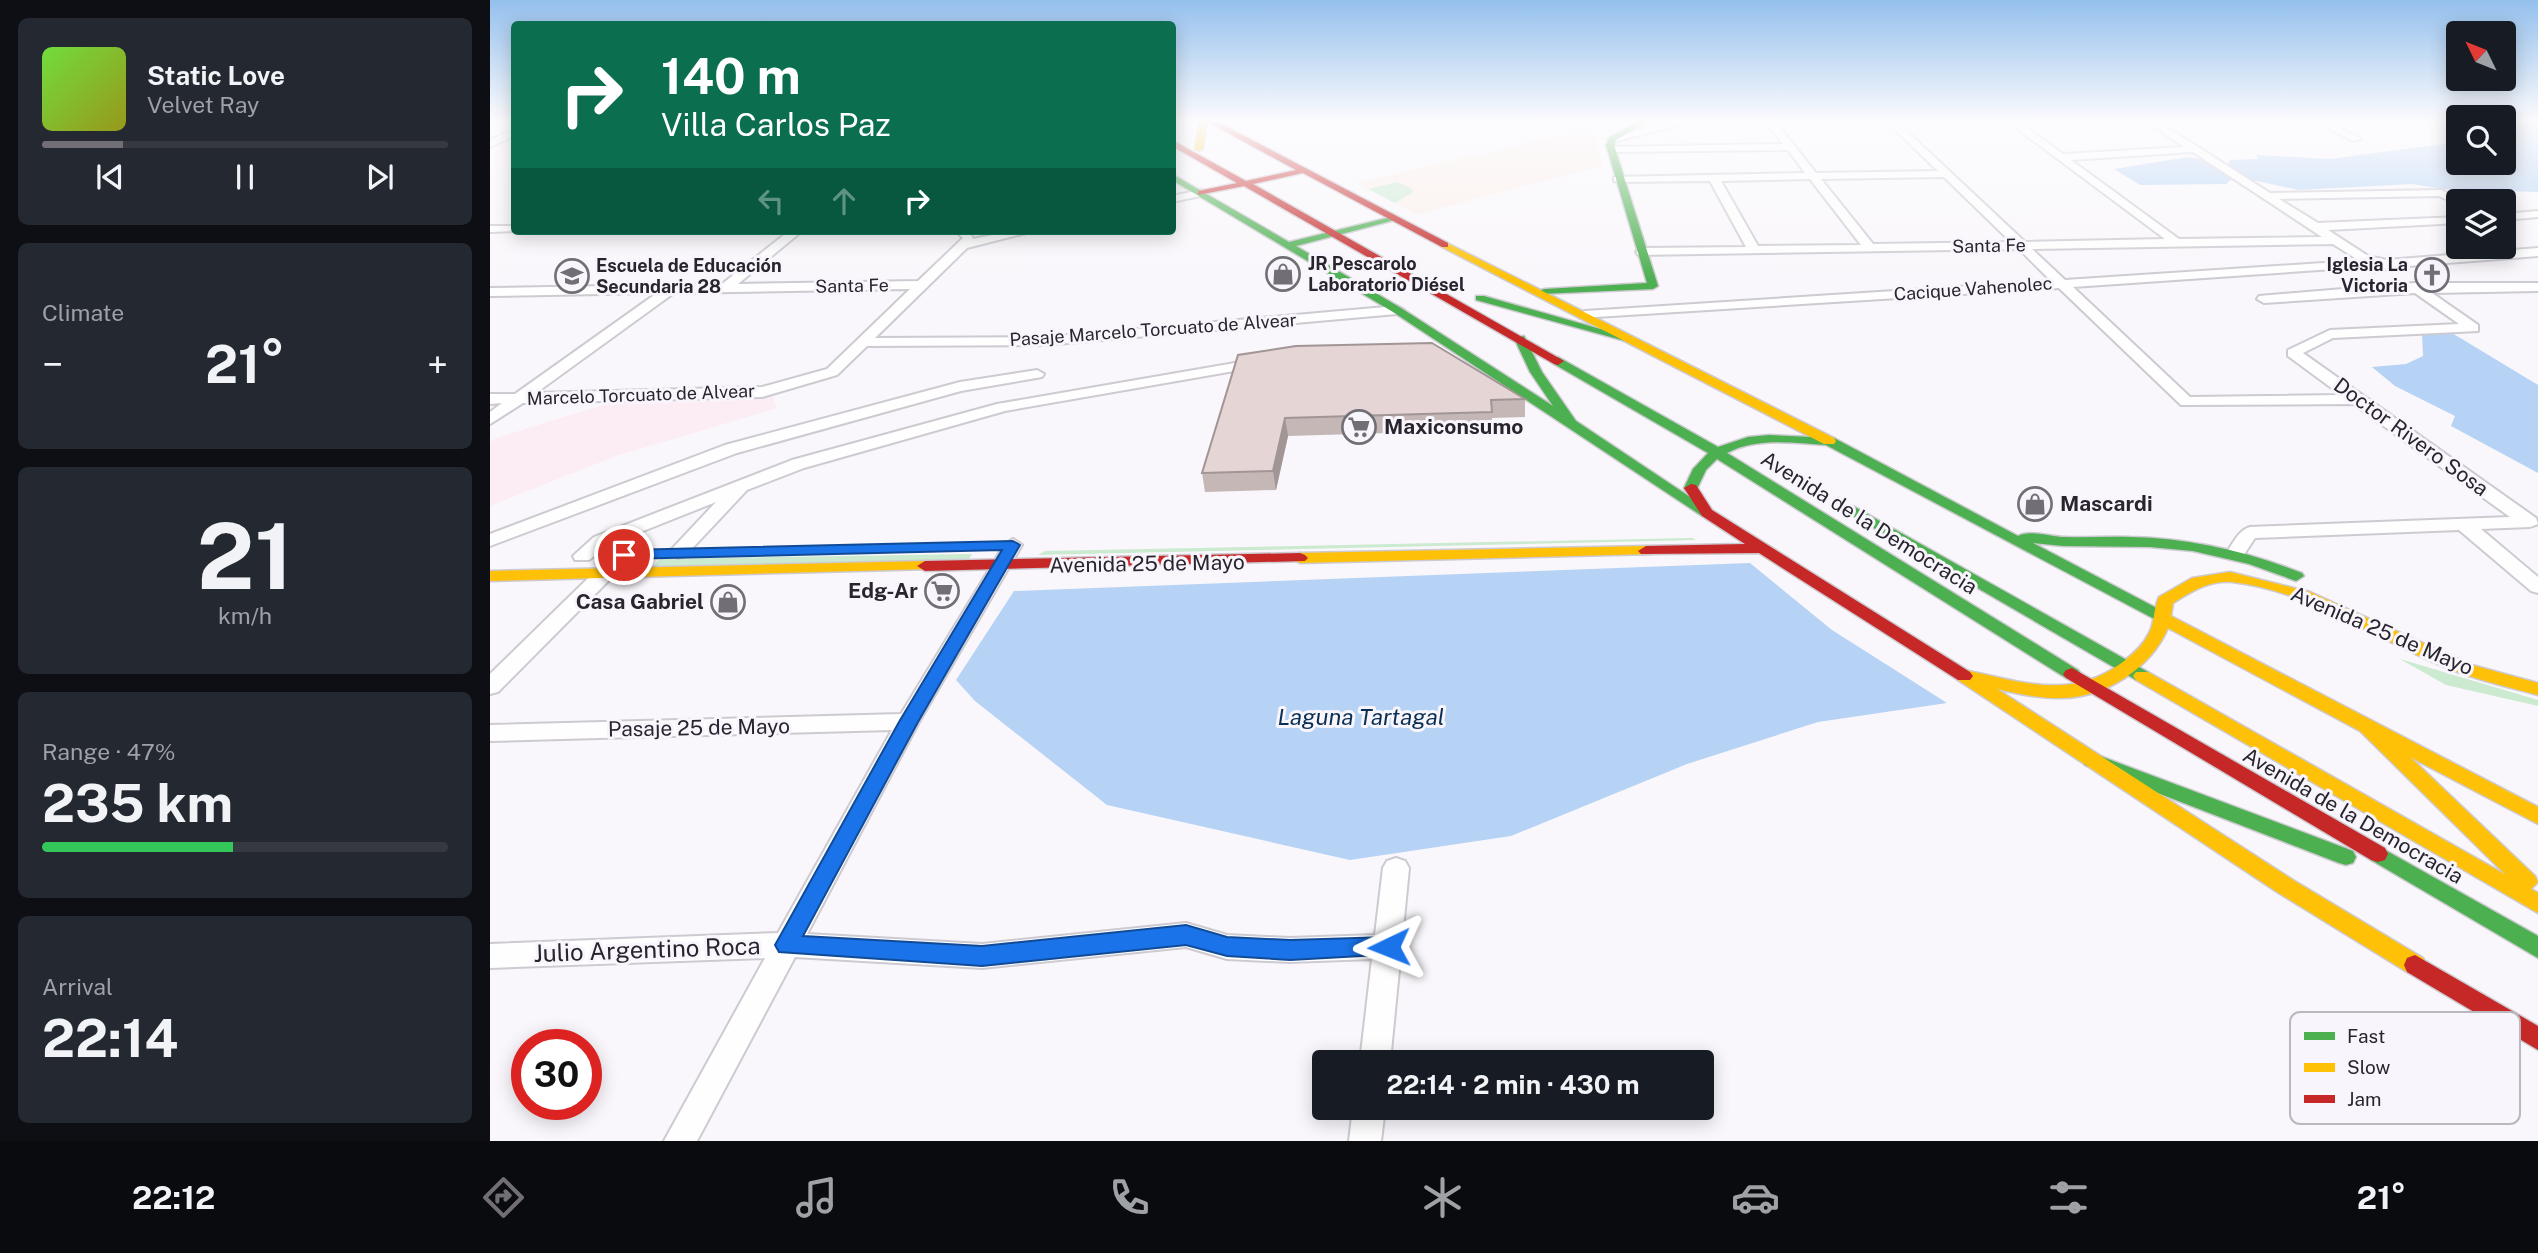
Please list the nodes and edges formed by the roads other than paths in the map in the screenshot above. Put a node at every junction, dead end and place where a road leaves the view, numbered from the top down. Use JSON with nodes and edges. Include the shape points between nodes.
{"nodes":[{"id":1,"x":1239,"y":174,"type":"edge"},
{"id":2,"x":1242,"y":174,"type":"edge"},
{"id":3,"x":1282,"y":174,"type":"edge"},
{"id":4,"x":1309,"y":174,"type":"edge"},
{"id":5,"x":1617,"y":174,"type":"edge"},
{"id":6,"x":1930,"y":174,"type":"edge"},
{"id":7,"x":1947,"y":174,"type":"edge"},
{"id":8,"x":2087,"y":174,"type":"edge"},
{"id":9,"x":2234,"y":174,"type":"edge"},
{"id":10,"x":1813,"y":176,"type":"junction"},
{"id":11,"x":1176,"y":178,"type":"edge"},
{"id":12,"x":1714,"y":178,"type":"junction"},
{"id":13,"x":1618,"y":179,"type":"junction"},
{"id":14,"x":1253,"y":181,"type":"junction"},
{"id":15,"x":1201,"y":193,"type":"junction"},
{"id":16,"x":2263,"y":196,"type":"junction"},
{"id":17,"x":2446,"y":196,"type":"edge"},
{"id":18,"x":1176,"y":198,"type":"edge"},
{"id":19,"x":2538,"y":214,"type":"edge"},
{"id":20,"x":2516,"y":216,"type":"edge"},
{"id":21,"x":1392,"y":218,"type":"junction"},
{"id":22,"x":2446,"y":221,"type":"edge"},
{"id":23,"x":2317,"y":227,"type":"junction"},
{"id":24,"x":490,"y":229,"type":"edge"},
{"id":25,"x":510,"y":229,"type":"edge"},
{"id":26,"x":1343,"y":231,"type":"junction"},
{"id":27,"x":791,"y":235,"type":"edge"},
{"id":28,"x":992,"y":235,"type":"edge"},
{"id":29,"x":490,"y":237,"type":"edge"},
{"id":30,"x":965,"y":238,"type":"edge"},
{"id":31,"x":2335,"y":240,"type":"junction"},
{"id":32,"x":2177,"y":243,"type":"junction"},
{"id":33,"x":1288,"y":244,"type":"junction"},
{"id":34,"x":2020,"y":246,"type":"junction"},
{"id":35,"x":1869,"y":247,"type":"junction"},
{"id":36,"x":1754,"y":250,"type":"junction"},
{"id":37,"x":1642,"y":252,"type":"junction"},
{"id":38,"x":2538,"y":253,"type":"edge"},
{"id":39,"x":2363,"y":261,"type":"junction"},
{"id":40,"x":2385,"y":266,"type":"junction"},
{"id":41,"x":2063,"y":282,"type":"junction"},
{"id":42,"x":919,"y":285,"type":"junction"},
{"id":43,"x":727,"y":287,"type":"junction"},
{"id":44,"x":2535,"y":288,"type":"edge"},
{"id":45,"x":671,"y":289,"type":"junction"},
{"id":46,"x":2418,"y":289,"type":"junction"},
{"id":47,"x":1463,"y":291,"type":"junction"},
{"id":48,"x":490,"y":292,"type":"edge"},
{"id":49,"x":1542,"y":293,"type":"junction"},
{"id":50,"x":2264,"y":299,"type":"dead end"},
{"id":51,"x":1397,"y":310,"type":"junction"},
{"id":52,"x":1585,"y":315,"type":"junction"},
{"id":53,"x":1520,"y":338,"type":"junction"},
{"id":54,"x":1633,"y":340,"type":"junction"},
{"id":55,"x":866,"y":342,"type":"junction"},
{"id":56,"x":1462,"y":352,"type":"junction"},
{"id":57,"x":1437,"y":353,"type":"edge"},
{"id":58,"x":1041,"y":358,"type":"junction"},
{"id":59,"x":1272,"y":361,"type":"edge"},
{"id":60,"x":517,"y":398,"type":"junction"},
{"id":61,"x":1039,"y":398,"type":"junction"},
{"id":62,"x":490,"y":399,"type":"edge"},
{"id":63,"x":2358,"y":400,"type":"junction"},
{"id":64,"x":490,"y":419,"type":"edge"},
{"id":65,"x":1571,"y":424,"type":"junction"},
{"id":66,"x":1829,"y":441,"type":"junction"},
{"id":67,"x":1735,"y":443,"type":"junction"},
{"id":68,"x":1713,"y":452,"type":"junction"},
{"id":69,"x":1755,"y":455,"type":"dead end"},
{"id":70,"x":742,"y":485,"type":"junction"},
{"id":71,"x":1837,"y":501,"type":"dead end"},
{"id":72,"x":1707,"y":513,"type":"junction"},
{"id":73,"x":2533,"y":522,"type":"edge"},
{"id":74,"x":2463,"y":524,"type":"junction"},
{"id":75,"x":1728,"y":527,"type":"junction"},
{"id":76,"x":2000,"y":530,"type":"junction"},
{"id":77,"x":1700,"y":531,"type":"dead end"},
{"id":78,"x":490,"y":540,"type":"edge"},
{"id":79,"x":1761,"y":548,"type":"junction"},
{"id":80,"x":1010,"y":551,"type":"junction"},
{"id":81,"x":671,"y":552,"type":"joint"},
{"id":82,"x":703,"y":552,"type":"dead end"},
{"id":83,"x":2236,"y":552,"type":"junction"},
{"id":84,"x":631,"y":554,"type":"joint"},
{"id":85,"x":575,"y":556,"type":"joint"},
{"id":86,"x":606,"y":573,"type":"junction"},
{"id":87,"x":490,"y":576,"type":"edge"},
{"id":88,"x":2538,"y":587,"type":"edge"},
{"id":89,"x":2162,"y":618,"type":"junction"},
{"id":90,"x":2463,"y":649,"type":"dead end"},
{"id":91,"x":2128,"y":667,"type":"junction"},
{"id":92,"x":1964,"y":676,"type":"junction"},
{"id":93,"x":2092,"y":686,"type":"junction"},
{"id":94,"x":490,"y":687,"type":"edge"},
{"id":95,"x":2538,"y":689,"type":"edge"},
{"id":96,"x":908,"y":722,"type":"junction"},
{"id":97,"x":2368,"y":728,"type":"junction"},
{"id":98,"x":490,"y":733,"type":"edge"},
{"id":99,"x":2092,"y":760,"type":"junction"},
{"id":100,"x":2538,"y":816,"type":"edge"},
{"id":101,"x":1396,"y":868,"type":"dead end"},
{"id":102,"x":2538,"y":892,"type":"edge"},
{"id":103,"x":2538,"y":904,"type":"edge"},
{"id":104,"x":2469,"y":908,"type":"junction"},
{"id":105,"x":787,"y":945,"type":"junction"},
{"id":106,"x":1389,"y":947,"type":"junction"},
{"id":107,"x":2538,"y":948,"type":"edge"},
{"id":108,"x":490,"y":956,"type":"edge"},
{"id":109,"x":2493,"y":1012,"type":"edge"},
{"id":110,"x":2520,"y":1028,"type":"edge"},
{"id":111,"x":2538,"y":1039,"type":"edge"},
{"id":112,"x":1376,"y":1050,"type":"edge"},
{"id":113,"x":1368,"y":1120,"type":"edge"},
{"id":114,"x":680,"y":1141,"type":"edge"},
{"id":115,"x":1365,"y":1141,"type":"edge"}],
"edges":[{"from":1,"to":14,"type":"main road","name":"Avenida de la Democracia"},
{"from":2,"to":14,"type":"main road","name":"Avenida de la Democracia"},
{"from":3,"to":14,"type":"main road"},
{"from":4,"to":21,"type":"main road","name":"Avenida de la Democracia"},
{"from":5,"to":13,"type":"main road"},
{"from":6,"to":10,"type":"street"},
{"from":7,"to":34,"type":"street"},
{"from":8,"to":32,"type":"street"},
{"from":9,"to":16,"type":"street"},
{"from":10,"to":12,"type":"street"},
{"from":10,"to":35,"type":"street"},
{"from":11,"to":15,"type":"main road"},
{"from":12,"to":13,"type":"street"},
{"from":12,"to":36,"type":"street"},
{"from":13,"to":37,"type":"main road"},
{"from":14,"to":15,"type":"main road"},
{"from":14,"to":26,"type":"main road","name":"Avenida de la Democracia"},
{"from":15,"to":18,"type":"street"},
{"from":15,"to":33,"type":"main road"},
{"from":16,"to":17,"type":"street"},
{"from":16,"to":23,"type":"street"},
{"from":19,"to":20,"type":"street"},
{"from":21,"to":26,"type":"main road"},
{"from":21,"to":49,"type":"main road","name":"Avenida de la Democracia"},
{"from":22,"to":23,"type":"street"},
{"from":23,"to":31,"type":"street"},
{"from":24,"to":25,"type":"street"},
{"from":25,"to":29,"type":"street"},
{"from":26,"to":33,"type":"main road"},
{"from":26,"to":47,"type":"main road","name":"Avenida de la Democracia"},
{"from":26,"to":53,"type":"main road","name":"Avenida de la Democracia"},
{"from":27,"to":43,"type":"street"},
{"from":28,"to":30,"type":"street"},
{"from":30,"to":42,"type":"street"},
{"from":31,"to":32,"type":"street","name":"Santa Fe"},
{"from":31,"to":39,"type":"street"},
{"from":32,"to":34,"type":"street","name":"Santa Fe"},
{"from":33,"to":51,"type":"main road"},
{"from":34,"to":35,"type":"street","name":"Santa Fe"},
{"from":34,"to":41,"type":"street"},
{"from":35,"to":36,"type":"street","name":"Santa Fe"},
{"from":36,"to":37,"type":"street","name":"Santa Fe"},
{"from":37,"to":49,"type":"main road","via":[[1653,286]]},
{"from":38,"to":40,"type":"street"},
{"from":39,"to":40,"type":"street"},
{"from":39,"to":41,"type":"street","name":"Cacique Vahenolec"},
{"from":40,"to":46,"type":"street"},
{"from":41,"to":52,"type":"street","name":"Cacique Vahenolec"},
{"from":41,"to":63,"type":"street","via":[[2186,402]]},
{"from":42,"to":43,"type":"street","name":"Santa Fe"},
{"from":42,"to":55,"type":"street"},
{"from":43,"to":45,"type":"street","name":"Santa Fe"},
{"from":44,"to":46,"type":"street"},
{"from":45,"to":48,"type":"street","name":"Santa Fe"},
{"from":45,"to":60,"type":"street"},
{"from":46,"to":50,"type":"street"},
{"from":46,"to":63,"type":"street","name":"Doctor Rivero Sosa","via":[[2473,328],[2330,334],[2293,353]]},
{"from":47,"to":54,"type":"main road"},
{"from":47,"to":67,"type":"main road","name":"Avenida de la Democracia"},
{"from":49,"to":52,"type":"main road","name":"Avenida de la Democracia"},
{"from":51,"to":56,"type":"main road"},
{"from":51,"to":58,"type":"street","name":"Pasaje Marcelo Torcuato de Alvear"},
{"from":52,"to":54,"type":"main road","name":"Avenida de la Democracia"},
{"from":53,"to":65,"type":"main road","via":[[1536,372]]},
{"from":53,"to":68,"type":"main road","name":"Avenida de la Democracia"},
{"from":54,"to":66,"type":"main road","name":"Avenida de la Democracia"},
{"from":55,"to":58,"type":"street","name":"Pasaje Marcelo Torcuato de Alvear"},
{"from":55,"to":60,"type":"street","name":"Marcelo Torcuato de Alvear","via":[[832,372],[762,392]]},
{"from":56,"to":57,"type":"street"},
{"from":56,"to":65,"type":"main road"},
{"from":58,"to":61,"type":"street"},
{"from":58,"to":78,"type":"street","via":[[960,387],[731,449]]},
{"from":59,"to":61,"type":"street"},
{"from":60,"to":62,"type":"street","name":"Marcelo Torcuato de Alvear"},
{"from":60,"to":64,"type":"street"},
{"from":61,"to":70,"type":"street","via":[[798,464]]},
{"from":63,"to":73,"type":"street","name":"Doctor Rivero Sosa"},
{"from":65,"to":72,"type":"main road"},
{"from":66,"to":67,"type":"main road","via":[[1766,438]]},
{"from":66,"to":76,"type":"main road","name":"Avenida de la Democracia"},
{"from":67,"to":68,"type":"main road"},
{"from":67,"to":69,"type":"main road","name":"Avenida de la Democracia"},
{"from":68,"to":72,"type":"main road","via":[[1694,473],[1690,487]]},
{"from":68,"to":93,"type":"main road","name":"Avenida de la Democracia"},
{"from":70,"to":81,"type":"street"},
{"from":70,"to":85,"type":"street","via":[[601,541]]},
{"from":71,"to":91,"type":"main road","name":"Avenida de la Democracia"},
{"from":72,"to":75,"type":"main road"},
{"from":73,"to":74,"type":"street"},
{"from":74,"to":83,"type":"street","via":[[2250,533]]},
{"from":74,"to":88,"type":"street"},
{"from":75,"to":77,"type":"main road"},
{"from":75,"to":79,"type":"main road"},
{"from":76,"to":83,"type":"main road","name":"Avenida 25 de Mayo","via":[[2034,540],[2183,542]]},
{"from":76,"to":89,"type":"main road"},
{"from":79,"to":80,"type":"main road","name":"Avenida 25 de Mayo"},
{"from":79,"to":92,"type":"main road"},
{"from":80,"to":86,"type":"main road","name":"Avenida 25 de Mayo"},
{"from":80,"to":96,"type":"street"},
{"from":81,"to":82,"type":"main road"},
{"from":83,"to":90,"type":"main road","name":"Avenida 25 de Mayo"},
{"from":84,"to":85,"type":"main road"},
{"from":84,"to":86,"type":"street"},
{"from":86,"to":87,"type":"main road","name":"Avenida 25 de Mayo"},
{"from":86,"to":94,"type":"street"},
{"from":89,"to":91,"type":"main road","name":"Avenida 25 de Mayo","via":[[2159,632]]},
{"from":89,"to":95,"type":"main road","name":"Avenida 25 de Mayo","via":[[2165,601],[2179,590],[2198,580],[2230,576],[2304,596],[2466,669]]},
{"from":89,"to":97,"type":"main road"},
{"from":91,"to":93,"type":"main road"},
{"from":91,"to":103,"type":"main road","name":"Avenida de la Democracia"},
{"from":92,"to":93,"type":"main road","via":[[2030,689],[2075,692]]},
{"from":92,"to":99,"type":"main road"},
{"from":93,"to":104,"type":"main road","name":"Avenida de la Democracia"},
{"from":96,"to":98,"type":"street","name":"Pasaje 25 de Mayo"},
{"from":96,"to":105,"type":"street"},
{"from":97,"to":100,"type":"main road"},
{"from":97,"to":102,"type":"main road"},
{"from":99,"to":104,"type":"main road"},
{"from":99,"to":109,"type":"main road","via":[[2285,886]]},
{"from":101,"to":106,"type":"street"},
{"from":104,"to":107,"type":"main road","name":"Avenida de la Democracia"},
{"from":105,"to":106,"type":"street","name":"Julio Argentino Roca","via":[[982,956],[1186,935],[1227,947]]},
{"from":105,"to":108,"type":"street","name":"Julio Argentino Roca"},
{"from":105,"to":114,"type":"street"},
{"from":106,"to":112,"type":"street"},
{"from":110,"to":111,"type":"main road"},
{"from":113,"to":115,"type":"street"}]}
